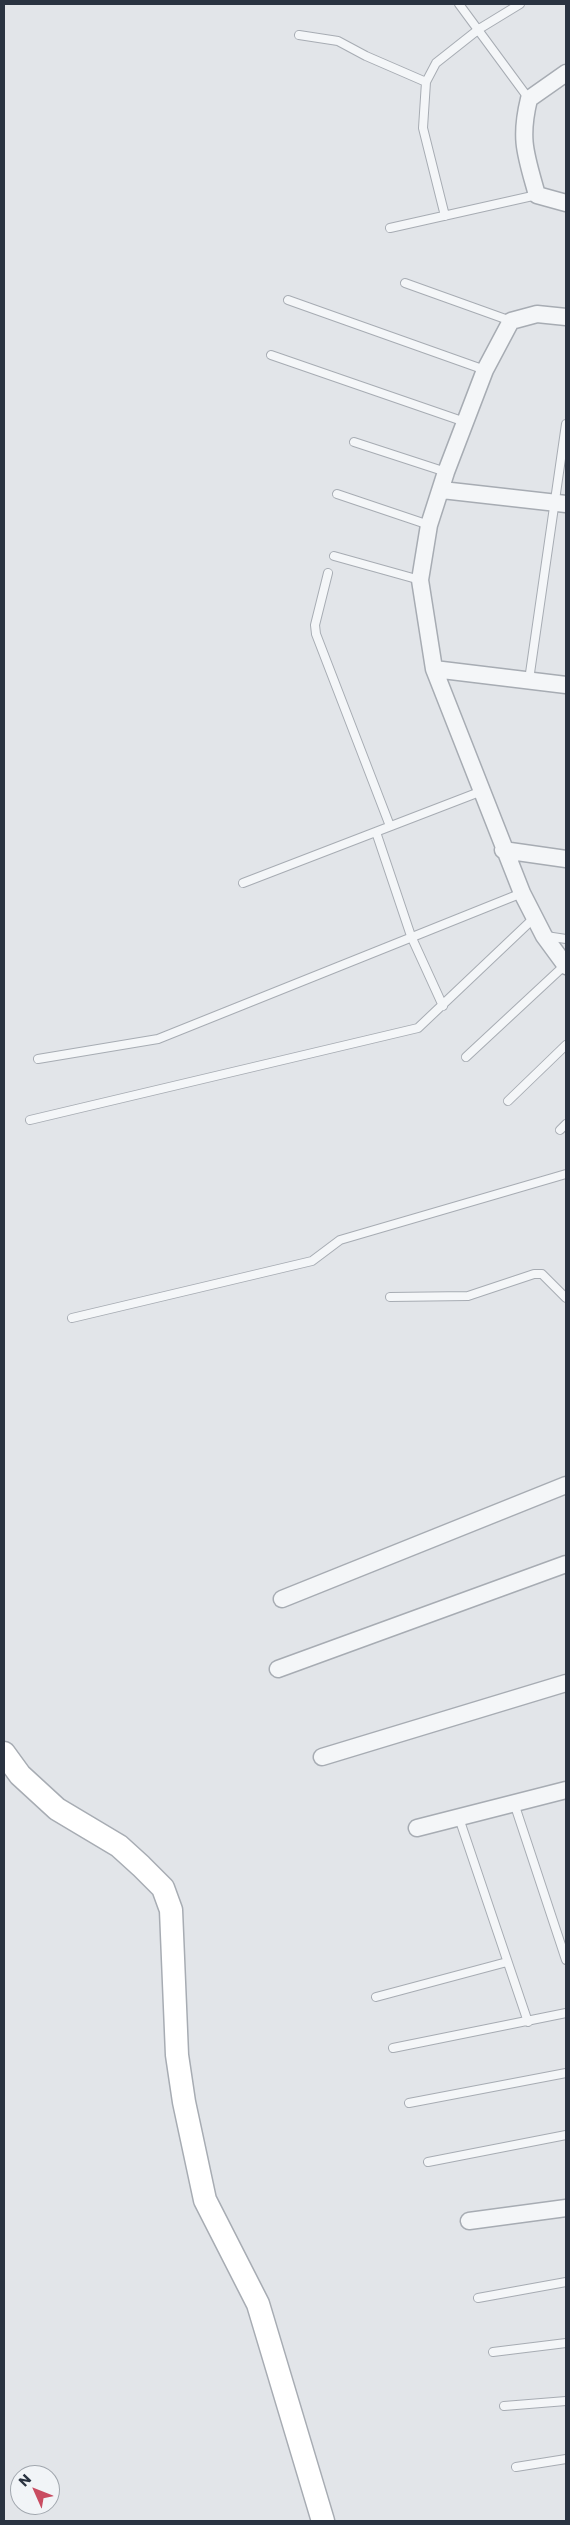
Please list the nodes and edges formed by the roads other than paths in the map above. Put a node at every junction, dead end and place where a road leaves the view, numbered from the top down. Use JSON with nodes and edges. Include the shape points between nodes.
{"nodes":[{"id":1,"x":458,"y":4,"type":"edge"},
{"id":2,"x":520,"y":4,"type":"edge"},
{"id":3,"x":479,"y":29,"type":"junction"},
{"id":4,"x":299,"y":35,"type":"dead end"},
{"id":5,"x":566,"y":73,"type":"edge"},
{"id":6,"x":426,"y":82,"type":"junction"},
{"id":7,"x":529,"y":99,"type":"junction"},
{"id":8,"x":537,"y":195,"type":"junction"},
{"id":9,"x":566,"y":202,"type":"edge"},
{"id":10,"x":445,"y":216,"type":"junction"},
{"id":11,"x":390,"y":228,"type":"dead end"},
{"id":12,"x":405,"y":283,"type":"dead end"},
{"id":13,"x":288,"y":300,"type":"dead end"},
{"id":14,"x":566,"y":317,"type":"edge"},
{"id":15,"x":511,"y":321,"type":"junction"},
{"id":16,"x":271,"y":355,"type":"dead end"},
{"id":17,"x":485,"y":370,"type":"junction"},
{"id":18,"x":465,"y":422,"type":"junction"},
{"id":19,"x":566,"y":424,"type":"edge"},
{"id":20,"x":354,"y":442,"type":"dead end"},
{"id":21,"x":446,"y":472,"type":"junction"},
{"id":22,"x":442,"y":490,"type":"junction"},
{"id":23,"x":337,"y":494,"type":"dead end"},
{"id":24,"x":560,"y":503,"type":"edge"},
{"id":25,"x":429,"y":525,"type":"junction"},
{"id":26,"x":334,"y":556,"type":"dead end"},
{"id":27,"x":328,"y":573,"type":"dead end"},
{"id":28,"x":420,"y":580,"type":"junction"},
{"id":29,"x":434,"y":668,"type":"junction"},
{"id":30,"x":529,"y":680,"type":"junction"},
{"id":31,"x":566,"y":685,"type":"edge"},
{"id":32,"x":482,"y":791,"type":"junction"},
{"id":33,"x":390,"y":826,"type":"junction"},
{"id":34,"x":376,"y":832,"type":"junction"},
{"id":35,"x":503,"y":850,"type":"junction"},
{"id":36,"x":566,"y":859,"type":"edge"},
{"id":37,"x":243,"y":882,"type":"dead end"},
{"id":38,"x":522,"y":893,"type":"junction"},
{"id":39,"x":534,"y":918,"type":"junction"},
{"id":40,"x":411,"y":936,"type":"junction"},
{"id":41,"x":544,"y":936,"type":"junction"},
{"id":42,"x":566,"y":939,"type":"edge"},
{"id":43,"x":566,"y":965,"type":"edge"},
{"id":44,"x":443,"y":1006,"type":"junction"},
{"id":45,"x":566,"y":1045,"type":"edge"},
{"id":46,"x":466,"y":1057,"type":"dead end"},
{"id":47,"x":38,"y":1059,"type":"dead end"},
{"id":48,"x":508,"y":1101,"type":"dead end"},
{"id":49,"x":30,"y":1120,"type":"dead end"},
{"id":50,"x":566,"y":1124,"type":"edge"},
{"id":51,"x":560,"y":1130,"type":"dead end"},
{"id":52,"x":566,"y":1174,"type":"edge"},
{"id":53,"x":390,"y":1297,"type":"dead end"},
{"id":54,"x":566,"y":1298,"type":"edge"},
{"id":55,"x":72,"y":1318,"type":"dead end"},
{"id":56,"x":566,"y":1485,"type":"edge"},
{"id":57,"x":566,"y":1564,"type":"edge"},
{"id":58,"x":282,"y":1599,"type":"dead end"},
{"id":59,"x":278,"y":1670,"type":"dead end"},
{"id":60,"x":566,"y":1683,"type":"edge"},
{"id":61,"x":4,"y":1754,"type":"edge"},
{"id":62,"x":322,"y":1757,"type":"dead end"},
{"id":63,"x":566,"y":1790,"type":"edge"},
{"id":64,"x":514,"y":1804,"type":"junction"},
{"id":65,"x":459,"y":1818,"type":"junction"},
{"id":66,"x":417,"y":1828,"type":"dead end"},
{"id":67,"x":566,"y":1960,"type":"edge"},
{"id":68,"x":507,"y":1962,"type":"junction"},
{"id":69,"x":376,"y":1997,"type":"dead end"},
{"id":70,"x":566,"y":2013,"type":"edge"},
{"id":71,"x":528,"y":2022,"type":"junction"},
{"id":72,"x":393,"y":2048,"type":"dead end"},
{"id":73,"x":566,"y":2072,"type":"edge"},
{"id":74,"x":409,"y":2103,"type":"dead end"},
{"id":75,"x":566,"y":2135,"type":"edge"},
{"id":76,"x":428,"y":2162,"type":"dead end"},
{"id":77,"x":566,"y":2208,"type":"edge"},
{"id":78,"x":469,"y":2221,"type":"dead end"},
{"id":79,"x":566,"y":2282,"type":"edge"},
{"id":80,"x":478,"y":2298,"type":"dead end"},
{"id":81,"x":566,"y":2343,"type":"edge"},
{"id":82,"x":493,"y":2352,"type":"dead end"},
{"id":83,"x":566,"y":2401,"type":"edge"},
{"id":84,"x":504,"y":2406,"type":"dead end"},
{"id":85,"x":566,"y":2459,"type":"edge"},
{"id":86,"x":516,"y":2467,"type":"dead end"},
{"id":87,"x":323,"y":2521,"type":"edge"}],
"edges":[{"from":1,"to":3,"type":"lane"},
{"from":2,"to":3,"type":"lane"},
{"from":3,"to":6,"type":"lane","via":[[436,63]]},
{"from":3,"to":7,"type":"lane"},
{"from":4,"to":6,"type":"lane","via":[[338,41]]},
{"from":5,"to":7,"type":"street"},
{"from":6,"to":10,"type":"lane","via":[[423,128]]},
{"from":7,"to":8,"type":"street","via":[[523,142]]},
{"from":8,"to":9,"type":"street"},
{"from":8,"to":10,"type":"lane"},
{"from":10,"to":11,"type":"lane"},
{"from":12,"to":15,"type":"lane"},
{"from":13,"to":17,"type":"lane"},
{"from":14,"to":15,"type":"street","via":[[537,314]]},
{"from":15,"to":17,"type":"street"},
{"from":16,"to":18,"type":"lane"},
{"from":17,"to":18,"type":"street"},
{"from":18,"to":21,"type":"street"},
{"from":19,"to":24,"type":"lane"},
{"from":20,"to":21,"type":"lane"},
{"from":21,"to":22,"type":"street"},
{"from":22,"to":24,"type":"street"},
{"from":22,"to":25,"type":"street"},
{"from":23,"to":25,"type":"lane"},
{"from":24,"to":30,"type":"lane"},
{"from":25,"to":28,"type":"street"},
{"from":26,"to":28,"type":"lane"},
{"from":27,"to":33,"type":"lane","via":[[315,625],[316,634]]},
{"from":28,"to":29,"type":"street"},
{"from":29,"to":30,"type":"street"},
{"from":29,"to":32,"type":"street"},
{"from":30,"to":31,"type":"street"},
{"from":32,"to":33,"type":"lane"},
{"from":32,"to":35,"type":"street"},
{"from":33,"to":34,"type":"lane"},
{"from":34,"to":37,"type":"lane"},
{"from":34,"to":40,"type":"lane"},
{"from":35,"to":36,"type":"street"},
{"from":35,"to":38,"type":"street"},
{"from":38,"to":39,"type":"street"},
{"from":38,"to":40,"type":"lane"},
{"from":39,"to":41,"type":"street"},
{"from":39,"to":44,"type":"lane"},
{"from":40,"to":44,"type":"lane"},
{"from":40,"to":47,"type":"lane","via":[[158,1039]]},
{"from":41,"to":42,"type":"lane"},
{"from":41,"to":43,"type":"street"},
{"from":43,"to":46,"type":"lane"},
{"from":44,"to":49,"type":"lane","via":[[418,1028]]},
{"from":45,"to":48,"type":"lane"},
{"from":50,"to":51,"type":"lane"},
{"from":52,"to":55,"type":"lane","via":[[340,1240],[312,1261]]},
{"from":53,"to":54,"type":"lane","via":[[468,1296],[542,1274]]},
{"from":56,"to":58,"type":"street"},
{"from":57,"to":59,"type":"street"},
{"from":60,"to":62,"type":"street"},
{"from":61,"to":87,"type":"main road","via":[[38,1793],[65,1815],[119,1846],[163,1888],[171,1910],[177,2055],[205,2200],[258,2304]]},
{"from":63,"to":64,"type":"street"},
{"from":64,"to":65,"type":"street"},
{"from":64,"to":67,"type":"lane"},
{"from":65,"to":66,"type":"street"},
{"from":65,"to":68,"type":"lane"},
{"from":68,"to":69,"type":"lane"},
{"from":68,"to":71,"type":"lane"},
{"from":70,"to":71,"type":"lane"},
{"from":71,"to":72,"type":"lane"},
{"from":73,"to":74,"type":"lane"},
{"from":75,"to":76,"type":"lane"},
{"from":77,"to":78,"type":"street"},
{"from":79,"to":80,"type":"lane"},
{"from":81,"to":82,"type":"lane"},
{"from":83,"to":84,"type":"lane"},
{"from":85,"to":86,"type":"lane"}]}
